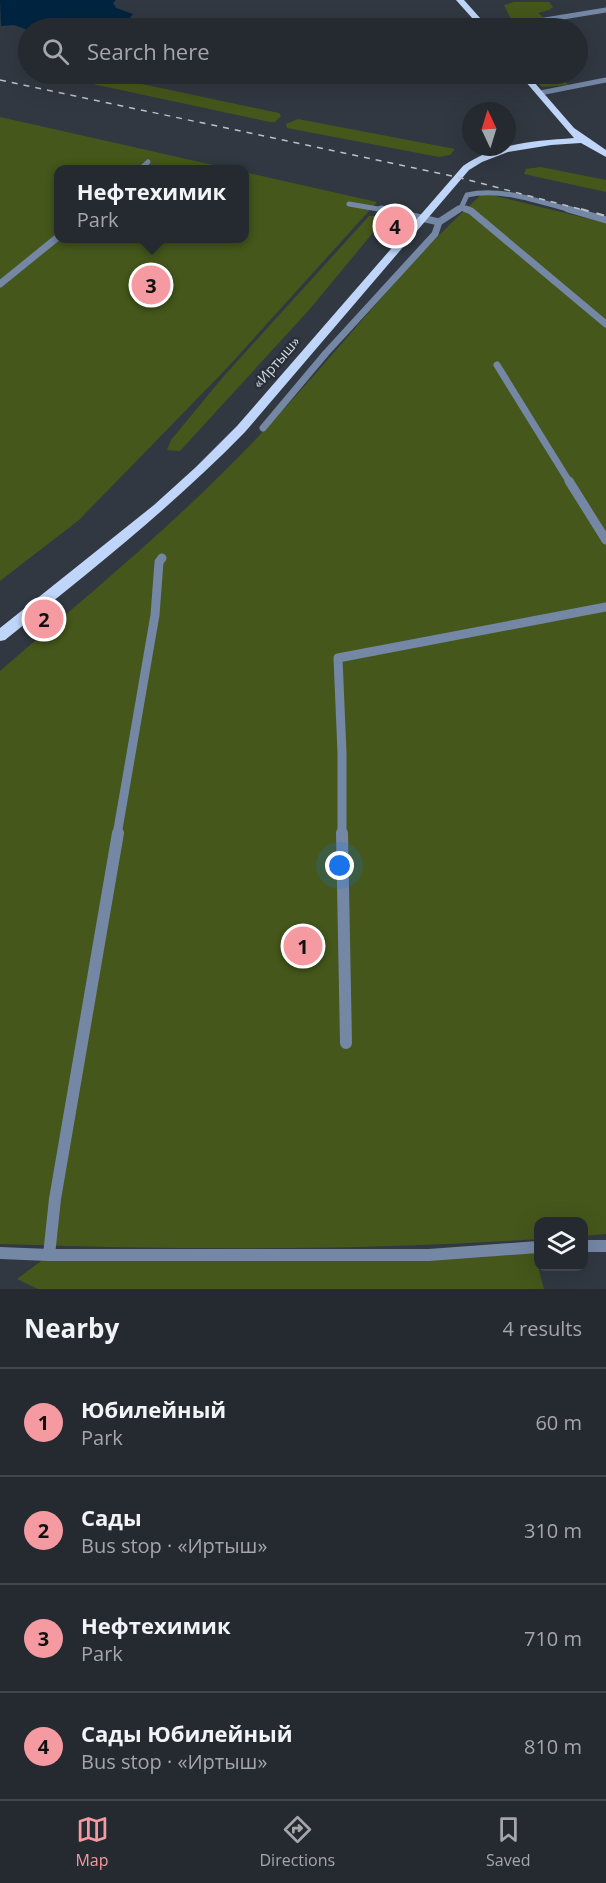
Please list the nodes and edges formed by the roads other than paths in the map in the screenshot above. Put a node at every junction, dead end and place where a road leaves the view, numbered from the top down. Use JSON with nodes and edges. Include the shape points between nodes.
{"nodes":[{"id":1,"x":460,"y":0,"type":"edge"},
{"id":2,"x":606,"y":10,"type":"edge"},
{"id":3,"x":476,"y":18,"type":"edge"},
{"id":4,"x":557,"y":18,"type":"edge"},
{"id":5,"x":606,"y":80,"type":"edge"},
{"id":6,"x":532,"y":84,"type":"edge"},
{"id":7,"x":586,"y":84,"type":"edge"},
{"id":8,"x":588,"y":84,"type":"edge"},
{"id":9,"x":540,"y":93,"type":"junction"},
{"id":10,"x":565,"y":122,"type":"junction"},
{"id":11,"x":580,"y":140,"type":"junction"},
{"id":12,"x":531,"y":146,"type":"junction"},
{"id":13,"x":606,"y":154,"type":"edge"},
{"id":14,"x":148,"y":162,"type":"dead end"},
{"id":15,"x":145,"y":165,"type":"edge"},
{"id":16,"x":349,"y":204,"type":"dead end"},
{"id":17,"x":462,"y":208,"type":"junction"},
{"id":18,"x":422,"y":218,"type":"junction"},
{"id":19,"x":606,"y":220,"type":"edge"},
{"id":20,"x":439,"y":222,"type":"junction"},
{"id":21,"x":54,"y":240,"type":"edge"},
{"id":22,"x":0,"y":284,"type":"edge"},
{"id":23,"x":606,"y":324,"type":"edge"},
{"id":24,"x":497,"y":365,"type":"dead end"},
{"id":25,"x":263,"y":428,"type":"dead end"},
{"id":26,"x":606,"y":540,"type":"edge"},
{"id":27,"x":162,"y":558,"type":"dead end"},
{"id":28,"x":606,"y":607,"type":"edge"},
{"id":29,"x":0,"y":636,"type":"edge"},
{"id":30,"x":346,"y":1043,"type":"dead end"},
{"id":31,"x":606,"y":1245,"type":"edge"},
{"id":32,"x":588,"y":1246,"type":"edge"},
{"id":33,"x":534,"y":1247,"type":"edge"},
{"id":34,"x":0,"y":1253,"type":"edge"},
{"id":35,"x":49,"y":1255,"type":"junction"}],
"edges":[{"from":1,"to":3,"type":"main road"},
{"from":2,"to":4,"type":"street"},
{"from":5,"to":8,"type":"street"},
{"from":6,"to":9,"type":"main road"},
{"from":7,"to":9,"type":"street"},
{"from":9,"to":10,"type":"main road"},
{"from":10,"to":11,"type":"main road"},
{"from":10,"to":12,"type":"main road","via":[[565,130],[557,138]]},
{"from":11,"to":12,"type":"main road","name":"«Иртыш»"},
{"from":11,"to":13,"type":"main road"},
{"from":12,"to":13,"type":"main road"},
{"from":12,"to":18,"type":"main road","name":"«Иртыш»","via":[[499,151],[472,164]]},
{"from":14,"to":15,"type":"street"},
{"from":16,"to":18,"type":"street"},
{"from":17,"to":19,"type":"street","via":[[467,195],[481,191]]},
{"from":17,"to":20,"type":"street"},
{"from":17,"to":23,"type":"street","via":[[485,222]]},
{"from":18,"to":20,"type":"street"},
{"from":18,"to":29,"type":"main road","name":"«Иртыш»","via":[[241,429],[201,470]]},
{"from":20,"to":25,"type":"street","via":[[435,234]]},
{"from":21,"to":22,"type":"street"},
{"from":24,"to":26,"type":"street"},
{"from":27,"to":35,"type":"street","via":[[126,793],[55,1199]]},
{"from":28,"to":30,"type":"street","via":[[338,658]]},
{"from":31,"to":32,"type":"street"},
{"from":33,"to":35,"type":"street","via":[[429,1255]]},
{"from":34,"to":35,"type":"street"}]}
